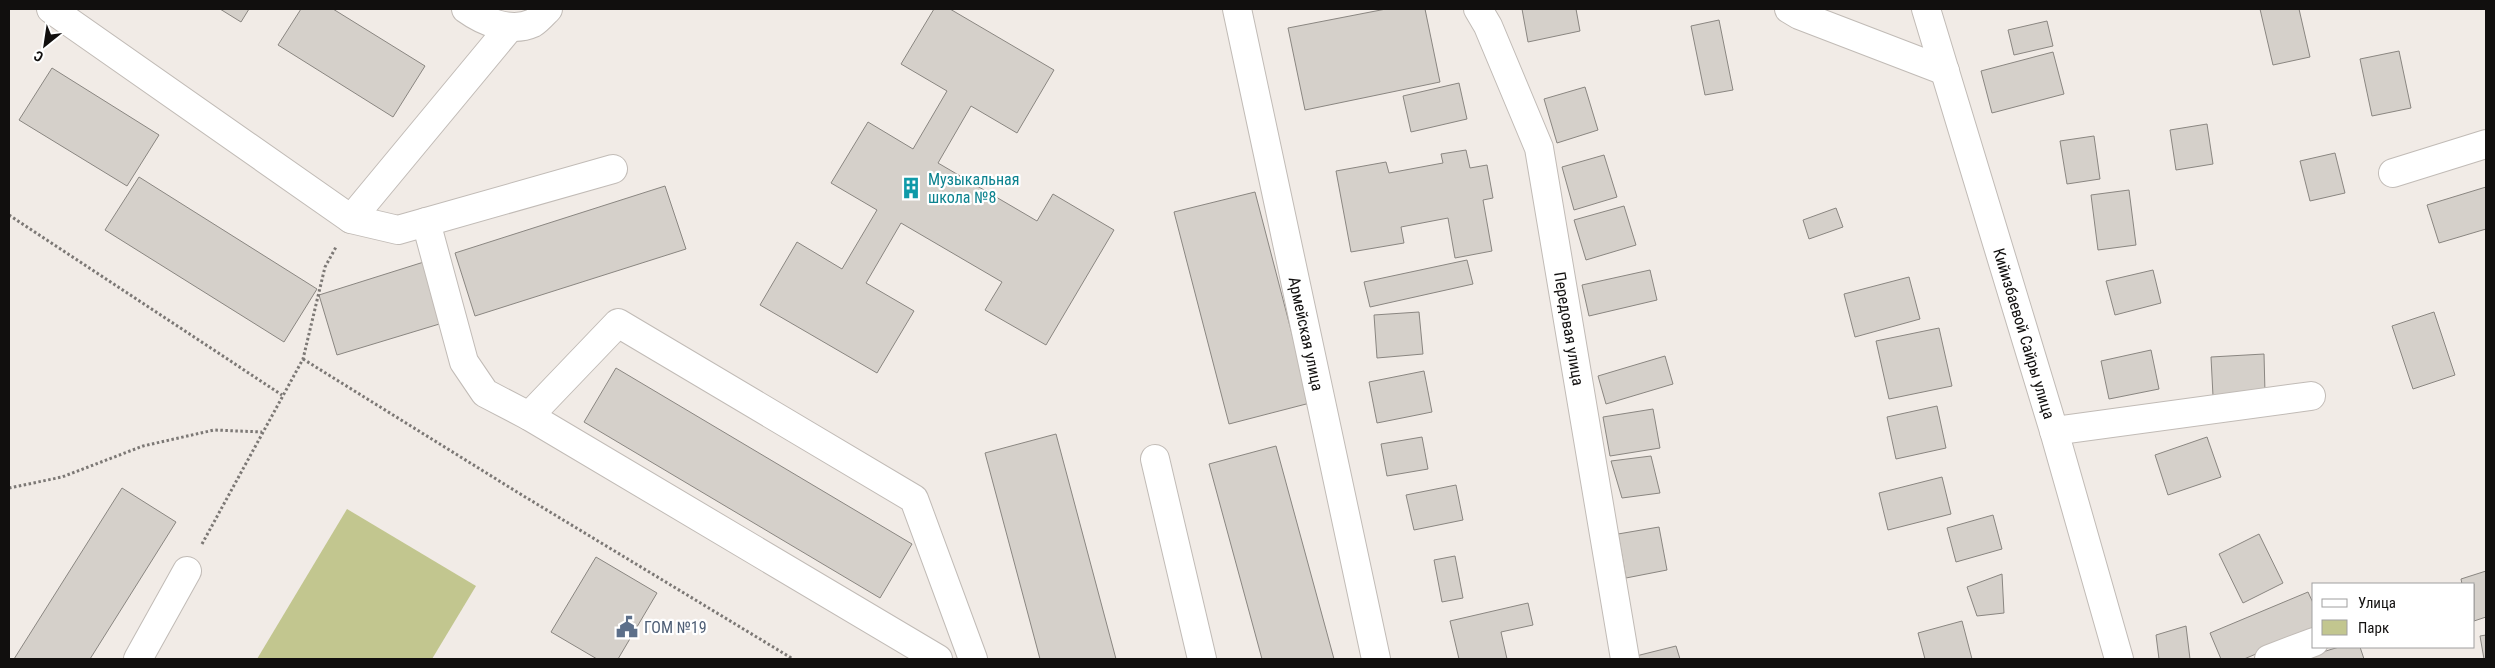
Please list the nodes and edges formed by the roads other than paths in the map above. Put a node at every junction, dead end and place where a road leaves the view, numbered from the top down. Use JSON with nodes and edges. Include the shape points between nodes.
{"nodes":[{"id":1,"x":51,"y":9,"type":"edge"},
{"id":2,"x":466,"y":9,"type":"edge"},
{"id":3,"x":548,"y":9,"type":"edge"},
{"id":4,"x":1242,"y":9,"type":"edge"},
{"id":5,"x":1478,"y":9,"type":"edge"},
{"id":6,"x":1789,"y":9,"type":"edge"},
{"id":7,"x":1926,"y":9,"type":"edge"},
{"id":8,"x":510,"y":27,"type":"junction"},
{"id":9,"x":1945,"y":71,"type":"junction"},
{"id":10,"x":2486,"y":144,"type":"edge"},
{"id":11,"x":613,"y":169,"type":"dead end"},
{"id":12,"x":2393,"y":173,"type":"dead end"},
{"id":13,"x":351,"y":218,"type":"junction"},
{"id":14,"x":426,"y":222,"type":"junction"},
{"id":15,"x":2312,"y":396,"type":"dead end"},
{"id":16,"x":529,"y":416,"type":"junction"},
{"id":17,"x":2054,"y":431,"type":"junction"},
{"id":18,"x":1155,"y":458,"type":"dead end"},
{"id":19,"x":188,"y":571,"type":"road end"},
{"id":20,"x":2312,"y":643,"type":"edge"},
{"id":21,"x":138,"y":659,"type":"edge"},
{"id":22,"x":938,"y":659,"type":"edge"},
{"id":23,"x":973,"y":659,"type":"edge"},
{"id":24,"x":1202,"y":659,"type":"edge"},
{"id":25,"x":1376,"y":659,"type":"edge"},
{"id":26,"x":1625,"y":659,"type":"edge"},
{"id":27,"x":2119,"y":659,"type":"edge"},
{"id":28,"x":2269,"y":659,"type":"edge"}],
"edges":[{"from":1,"to":13,"type":"street"},
{"from":2,"to":8,"type":"street","via":[[482,20]]},
{"from":3,"to":8,"type":"street","via":[[534,22]]},
{"from":4,"to":25,"type":"street","name":"Армейская улица"},
{"from":5,"to":26,"type":"street","name":"Передовая улица","via":[[1539,148]]},
{"from":6,"to":9,"type":"street"},
{"from":7,"to":9,"type":"street","name":"Кийизбаевой Сайры улица"},
{"from":8,"to":13,"type":"street"},
{"from":9,"to":17,"type":"street","name":"Кийизбаевой Сайры улица"},
{"from":10,"to":12,"type":"street"},
{"from":11,"to":14,"type":"street"},
{"from":13,"to":14,"type":"street","via":[[398,230]]},
{"from":14,"to":16,"type":"street","via":[[464,362],[485,393]]},
{"from":15,"to":17,"type":"street"},
{"from":16,"to":22,"type":"street"},
{"from":16,"to":23,"type":"street","via":[[618,323],[914,499]]},
{"from":17,"to":27,"type":"street","name":"Кийизбаевой Сайры улица"},
{"from":18,"to":24,"type":"street"},
{"from":19,"to":21,"type":"street"},
{"from":20,"to":28,"type":"street"}]}
